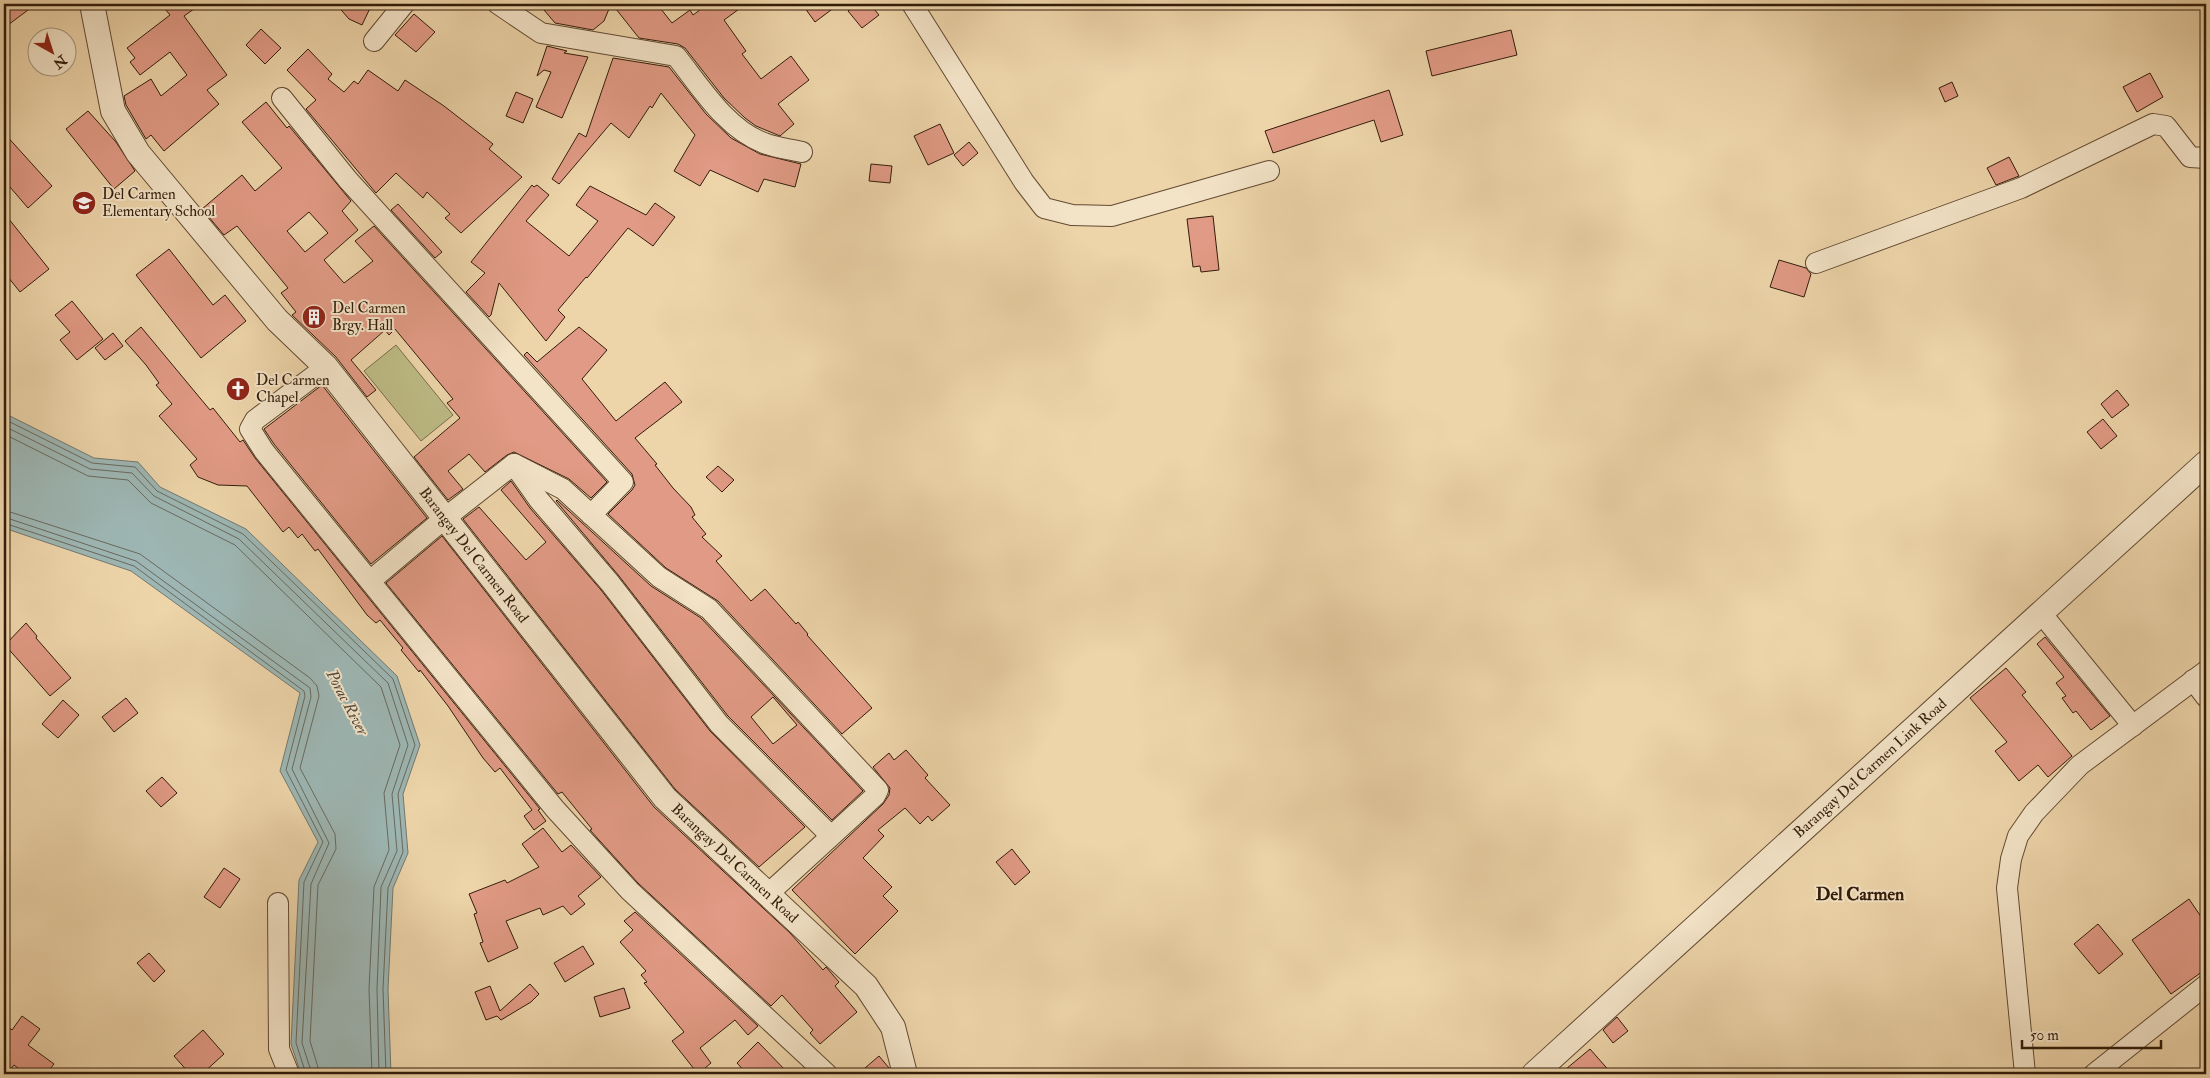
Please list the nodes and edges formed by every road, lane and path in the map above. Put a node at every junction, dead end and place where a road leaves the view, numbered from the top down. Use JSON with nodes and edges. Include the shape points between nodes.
{"nodes":[{"id":1,"x":92,"y":4,"type":"edge"},
{"id":2,"x":404,"y":4,"type":"edge"},
{"id":3,"x":498,"y":4,"type":"edge"},
{"id":4,"x":912,"y":4,"type":"edge"},
{"id":5,"x":374,"y":41,"type":"dead end"},
{"id":6,"x":282,"y":98,"type":"dead end"},
{"id":7,"x":802,"y":152,"type":"dead end"},
{"id":8,"x":2206,"y":158,"type":"edge"},
{"id":9,"x":1269,"y":171,"type":"dead end"},
{"id":10,"x":1816,"y":263,"type":"dead end"},
{"id":11,"x":326,"y":367,"type":"junction"},
{"id":12,"x":2206,"y":463,"type":"edge"},
{"id":13,"x":514,"y":464,"type":"junction"},
{"id":14,"x":591,"y":515,"type":"junction"},
{"id":15,"x":445,"y":518,"type":"junction"},
{"id":16,"x":370,"y":581,"type":"junction"},
{"id":17,"x":2041,"y":613,"type":"junction"},
{"id":18,"x":2200,"y":676,"type":"edge"},
{"id":19,"x":2206,"y":697,"type":"edge"},
{"id":20,"x":2133,"y":726,"type":"junction"},
{"id":21,"x":830,"y":835,"type":"junction"},
{"id":22,"x":768,"y":894,"type":"junction"},
{"id":23,"x":278,"y":902,"type":"dead end"},
{"id":24,"x":2206,"y":985,"type":"edge"},
{"id":25,"x":289,"y":1074,"type":"edge"},
{"id":26,"x":827,"y":1074,"type":"edge"},
{"id":27,"x":905,"y":1074,"type":"edge"},
{"id":28,"x":1534,"y":1074,"type":"edge"},
{"id":29,"x":2025,"y":1074,"type":"edge"},
{"id":30,"x":2094,"y":1074,"type":"edge"}],
"edges":[{"from":1,"to":11,"type":"street","name":"Barangay Del Carmen Road","via":[[113,111],[138,153],[277,320]]},
{"from":2,"to":5,"type":"street"},
{"from":3,"to":7,"type":"street","via":[[542,33],[676,56],[720,110],[742,130],[764,143]]},
{"from":4,"to":9,"type":"street","via":[[1024,182],[1044,208],[1072,216],[1112,216]]},
{"from":6,"to":14,"type":"street","via":[[348,180],[623,482]]},
{"from":8,"to":10,"type":"street","via":[[2190,157],[2166,126],[2153,124],[2021,188]]},
{"from":11,"to":15,"type":"street","name":"Barangay Del Carmen Road"},
{"from":11,"to":16,"type":"street","via":[[255,420],[250,429],[264,451]]},
{"from":12,"to":17,"type":"street","name":"Barangay Del Carmen Link Road"},
{"from":13,"to":14,"type":"street","via":[[563,489]]},
{"from":13,"to":15,"type":"street"},
{"from":13,"to":21,"type":"street","via":[[538,500],[610,582],[719,724]]},
{"from":14,"to":21,"type":"street","via":[[659,577],[709,609],[876,788],[878,791],[874,796]]},
{"from":15,"to":16,"type":"street"},
{"from":15,"to":22,"type":"street","name":"Barangay Del Carmen Road","via":[[666,798]]},
{"from":16,"to":26,"type":"street","via":[[555,808],[630,891]]},
{"from":17,"to":20,"type":"street"},
{"from":17,"to":28,"type":"street","name":"Barangay Del Carmen Link Road"},
{"from":18,"to":19,"type":"street"},
{"from":18,"to":20,"type":"street"},
{"from":20,"to":29,"type":"street","via":[[2080,766],[2034,813],[2018,836],[2007,888]]},
{"from":21,"to":22,"type":"street"},
{"from":22,"to":27,"type":"street","name":"Barangay Del Carmen Road","via":[[866,986],[893,1027]]},
{"from":23,"to":25,"type":"street","via":[[279,1049]]},
{"from":24,"to":30,"type":"street"}]}
